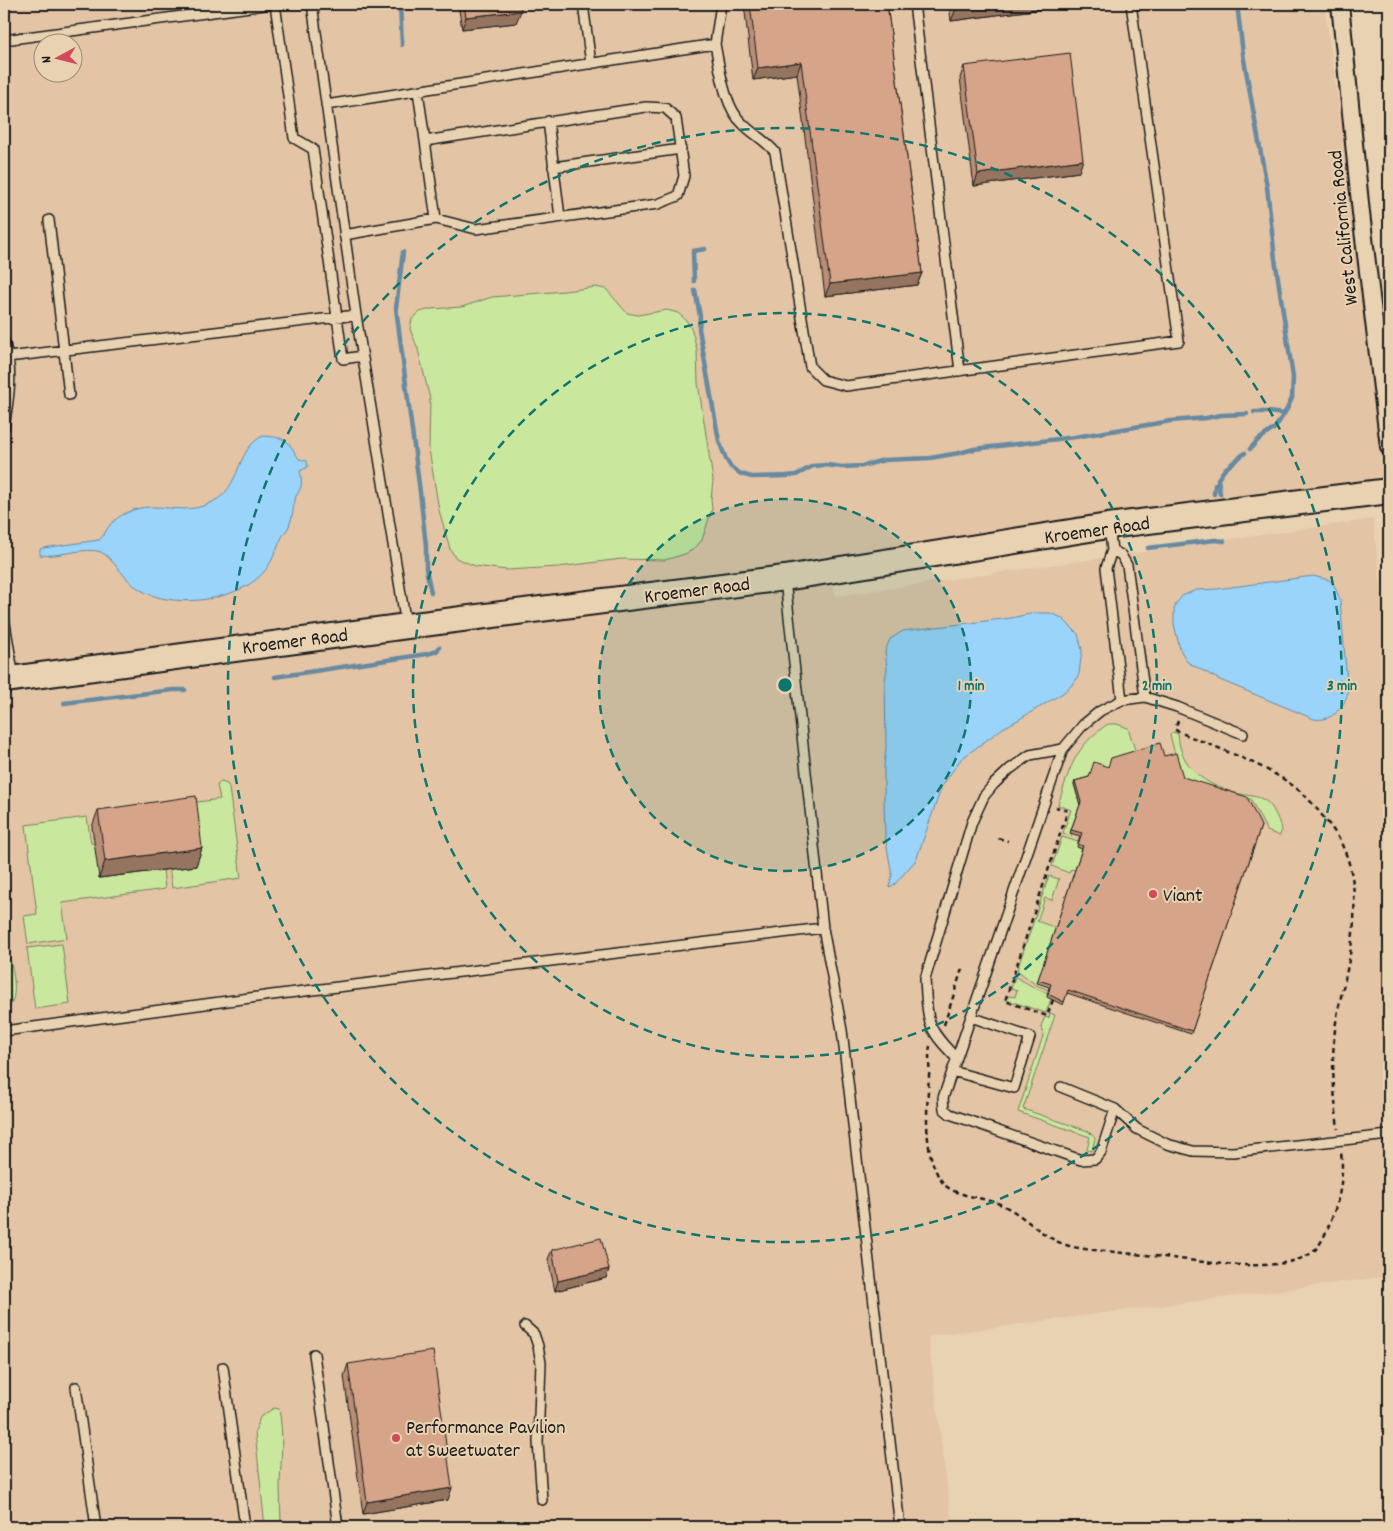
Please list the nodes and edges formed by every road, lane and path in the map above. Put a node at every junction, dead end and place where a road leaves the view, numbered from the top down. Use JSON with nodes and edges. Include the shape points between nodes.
{"nodes":[{"id":1,"x":273,"y":4,"type":"edge"},
{"id":2,"x":312,"y":4,"type":"edge"},
{"id":3,"x":583,"y":4,"type":"edge"},
{"id":4,"x":721,"y":4,"type":"edge"},
{"id":5,"x":914,"y":4,"type":"edge"},
{"id":6,"x":1131,"y":4,"type":"edge"},
{"id":7,"x":1340,"y":4,"type":"edge"},
{"id":8,"x":4,"y":40,"type":"edge"},
{"id":9,"x":715,"y":44,"type":"junction"},
{"id":10,"x":591,"y":64,"type":"junction"},
{"id":11,"x":418,"y":91,"type":"junction"},
{"id":12,"x":326,"y":105,"type":"junction"},
{"id":13,"x":548,"y":121,"type":"junction"},
{"id":14,"x":425,"y":141,"type":"junction"},
{"id":15,"x":681,"y":149,"type":"junction"},
{"id":16,"x":553,"y":167,"type":"junction"},
{"id":17,"x":336,"y":179,"type":"junction"},
{"id":18,"x":319,"y":182,"type":"junction"},
{"id":19,"x":560,"y":217,"type":"junction"},
{"id":20,"x":436,"y":219,"type":"junction"},
{"id":21,"x":49,"y":220,"type":"dead end"},
{"id":22,"x":342,"y":221,"type":"junction"},
{"id":23,"x":325,"y":224,"type":"junction"},
{"id":24,"x":344,"y":236,"type":"junction"},
{"id":25,"x":348,"y":267,"type":"junction"},
{"id":26,"x":332,"y":269,"type":"junction"},
{"id":27,"x":356,"y":315,"type":"junction"},
{"id":28,"x":338,"y":317,"type":"junction"},
{"id":29,"x":4,"y":341,"type":"edge"},
{"id":30,"x":64,"y":350,"type":"junction"},
{"id":31,"x":362,"y":356,"type":"junction"},
{"id":32,"x":8,"y":357,"type":"junction"},
{"id":33,"x":960,"y":371,"type":"junction"},
{"id":34,"x":69,"y":395,"type":"dead end"},
{"id":35,"x":4,"y":428,"type":"edge"},
{"id":36,"x":1389,"y":447,"type":"edge"},
{"id":37,"x":1389,"y":491,"type":"edge"},
{"id":38,"x":1108,"y":526,"type":"junction"},
{"id":39,"x":1112,"y":550,"type":"junction"},
{"id":40,"x":785,"y":578,"type":"junction"},
{"id":41,"x":4,"y":617,"type":"edge"},
{"id":42,"x":406,"y":626,"type":"junction"},
{"id":43,"x":9,"y":679,"type":"edge"},
{"id":44,"x":1145,"y":697,"type":"junction"},
{"id":45,"x":1122,"y":700,"type":"junction"},
{"id":46,"x":1178,"y":716,"type":"dead end"},
{"id":47,"x":1243,"y":734,"type":"dead end"},
{"id":48,"x":1063,"y":749,"type":"junction"},
{"id":49,"x":1056,"y":803,"type":"dead end"},
{"id":50,"x":998,"y":838,"type":"dead end"},
{"id":51,"x":1008,"y":841,"type":"dead end"},
{"id":52,"x":822,"y":928,"type":"junction"},
{"id":53,"x":964,"y":967,"type":"dead end"},
{"id":54,"x":1053,"y":1000,"type":"edge"},
{"id":55,"x":971,"y":1018,"type":"junction"},
{"id":56,"x":944,"y":1026,"type":"dead end"},
{"id":57,"x":4,"y":1031,"type":"edge"},
{"id":58,"x":932,"y":1043,"type":"dead end"},
{"id":59,"x":956,"y":1058,"type":"junction"},
{"id":60,"x":952,"y":1071,"type":"junction"},
{"id":61,"x":1061,"y":1087,"type":"dead end"},
{"id":62,"x":1115,"y":1109,"type":"junction"},
{"id":63,"x":1338,"y":1130,"type":"dead end"},
{"id":64,"x":1389,"y":1135,"type":"edge"},
{"id":65,"x":1340,"y":1147,"type":"dead end"},
{"id":66,"x":525,"y":1326,"type":"dead end"},
{"id":67,"x":314,"y":1354,"type":"dead end"},
{"id":68,"x":223,"y":1367,"type":"dead end"},
{"id":69,"x":76,"y":1387,"type":"dead end"},
{"id":70,"x":542,"y":1500,"type":"dead end"},
{"id":71,"x":96,"y":1527,"type":"edge"},
{"id":72,"x":245,"y":1527,"type":"edge"},
{"id":73,"x":338,"y":1527,"type":"edge"},
{"id":74,"x":900,"y":1527,"type":"edge"}],
"edges":[{"from":1,"to":8,"type":"lane"},
{"from":1,"to":18,"type":"lane","via":[[294,138],[314,149]]},
{"from":2,"to":12,"type":"lane"},
{"from":3,"to":10,"type":"lane"},
{"from":4,"to":9,"type":"lane"},
{"from":5,"to":33,"type":"lane"},
{"from":6,"to":33,"type":"lane","via":[[1179,341]]},
{"from":7,"to":36,"type":"street","name":"West California Road"},
{"from":9,"to":10,"type":"lane"},
{"from":9,"to":33,"type":"lane","via":[[734,114],[775,152],[810,367],[823,380],[846,386]]},
{"from":10,"to":11,"type":"lane"},
{"from":11,"to":12,"type":"lane"},
{"from":11,"to":14,"type":"lane"},
{"from":12,"to":17,"type":"lane"},
{"from":13,"to":14,"type":"lane"},
{"from":13,"to":15,"type":"lane","via":[[646,107],[665,108],[676,118]]},
{"from":13,"to":16,"type":"lane"},
{"from":14,"to":20,"type":"lane"},
{"from":15,"to":16,"type":"lane"},
{"from":15,"to":19,"type":"lane","via":[[684,176],[678,196],[658,204]]},
{"from":16,"to":19,"type":"lane"},
{"from":17,"to":18,"type":"lane"},
{"from":17,"to":22,"type":"lane"},
{"from":18,"to":23,"type":"lane"},
{"from":19,"to":20,"type":"lane","via":[[476,229]]},
{"from":20,"to":24,"type":"lane"},
{"from":21,"to":30,"type":"lane"},
{"from":22,"to":23,"type":"lane"},
{"from":22,"to":24,"type":"lane"},
{"from":23,"to":26,"type":"lane"},
{"from":24,"to":25,"type":"lane"},
{"from":25,"to":26,"type":"lane"},
{"from":25,"to":27,"type":"lane"},
{"from":26,"to":28,"type":"lane"},
{"from":27,"to":28,"type":"lane"},
{"from":27,"to":31,"type":"lane"},
{"from":28,"to":30,"type":"lane"},
{"from":28,"to":31,"type":"lane","via":[[343,359]]},
{"from":29,"to":32,"type":"lane"},
{"from":30,"to":32,"type":"lane"},
{"from":30,"to":34,"type":"lane"},
{"from":31,"to":42,"type":"lane"},
{"from":32,"to":35,"type":"lane","via":[[11,382]]},
{"from":37,"to":38,"type":"street","name":"Kroemer Road"},
{"from":38,"to":39,"type":"lane"},
{"from":38,"to":40,"type":"street","name":"Kroemer Road"},
{"from":39,"to":44,"type":"lane","via":[[1121,555],[1127,565]]},
{"from":39,"to":45,"type":"lane","via":[[1106,568]]},
{"from":40,"to":42,"type":"street","name":"Kroemer Road"},
{"from":40,"to":52,"type":"lane"},
{"from":41,"to":43,"type":"lane"},
{"from":42,"to":43,"type":"street","name":"Kroemer Road"},
{"from":44,"to":45,"type":"lane"},
{"from":44,"to":47,"type":"lane"},
{"from":45,"to":48,"type":"lane","via":[[1100,711],[1083,725]]},
{"from":46,"to":63,"type":"path","via":[[1177,731],[1270,772],[1296,788],[1336,833],[1343,847],[1351,872],[1354,903],[1351,949],[1337,1016],[1334,1050]]},
{"from":48,"to":55,"type":"lane"},
{"from":48,"to":59,"type":"lane","via":[[1030,755],[1010,769],[984,796],[972,822],[925,979],[930,1024]]},
{"from":49,"to":54,"type":"path","via":[[1067,813],[1004,1001],[1047,1016]]},
{"from":50,"to":51,"type":"path"},
{"from":52,"to":57,"type":"lane","via":[[272,994]]},
{"from":52,"to":74,"type":"lane","via":[[842,1030]]},
{"from":53,"to":56,"type":"path"},
{"from":55,"to":59,"type":"lane"},
{"from":55,"to":60,"type":"lane","via":[[1030,1037],[1014,1088]]},
{"from":58,"to":65,"type":"path","via":[[926,1104],[931,1159],[939,1177],[947,1187],[1005,1206],[1046,1235],[1075,1248],[1236,1264],[1270,1264],[1299,1258],[1315,1249],[1334,1214],[1342,1182]]},
{"from":59,"to":60,"type":"lane"},
{"from":60,"to":62,"type":"lane","via":[[943,1098],[944,1109],[950,1114],[1081,1160],[1095,1159],[1100,1152]]},
{"from":61,"to":62,"type":"lane"},
{"from":62,"to":64,"type":"lane","via":[[1137,1129],[1167,1144],[1194,1151],[1233,1152]]},
{"from":66,"to":70,"type":"lane","via":[[534,1334],[541,1363],[538,1442]]},
{"from":67,"to":73,"type":"lane"},
{"from":68,"to":72,"type":"lane"},
{"from":69,"to":71,"type":"lane"}]}
